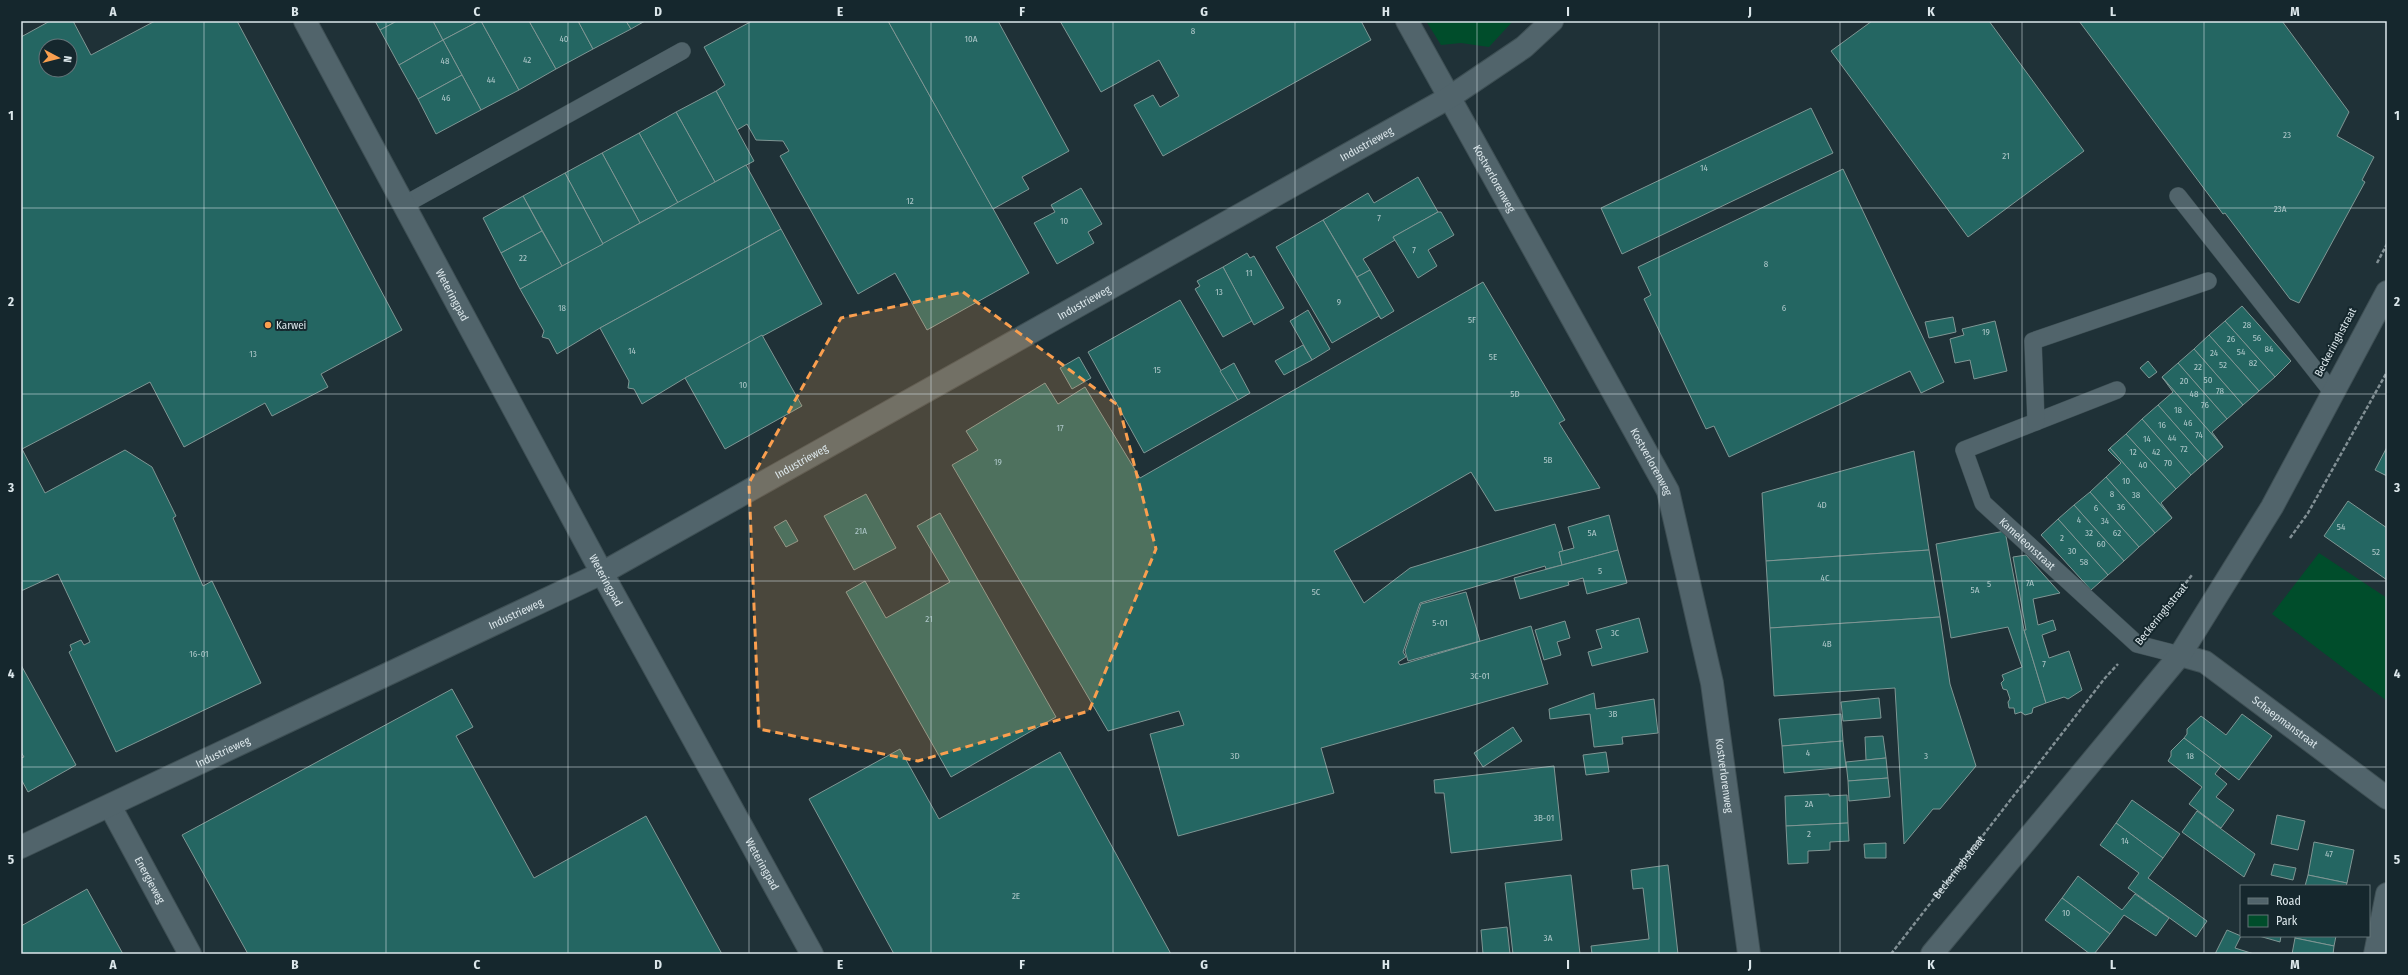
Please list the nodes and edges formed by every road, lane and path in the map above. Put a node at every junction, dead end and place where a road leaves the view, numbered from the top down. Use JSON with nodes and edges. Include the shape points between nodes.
{"nodes":[{"id":1,"x":305,"y":21,"type":"edge"},
{"id":2,"x":1407,"y":21,"type":"edge"},
{"id":3,"x":1552,"y":21,"type":"edge"},
{"id":4,"x":682,"y":51,"type":"dead end"},
{"id":5,"x":1450,"y":97,"type":"junction"},
{"id":6,"x":2178,"y":196,"type":"dead end"},
{"id":7,"x":404,"y":205,"type":"junction"},
{"id":8,"x":2387,"y":244,"type":"edge"},
{"id":9,"x":2376,"y":265,"type":"dead end"},
{"id":10,"x":2208,"y":281,"type":"dead end"},
{"id":11,"x":2387,"y":292,"type":"edge"},
{"id":12,"x":2117,"y":390,"type":"dead end"},
{"id":13,"x":2333,"y":393,"type":"junction"},
{"id":14,"x":2036,"y":422,"type":"junction"},
{"id":15,"x":602,"y":573,"type":"junction"},
{"id":16,"x":2194,"y":573,"type":"dead end"},
{"id":17,"x":2137,"y":644,"type":"junction"},
{"id":18,"x":2180,"y":655,"type":"junction"},
{"id":19,"x":2387,"y":798,"type":"edge"},
{"id":20,"x":110,"y":806,"type":"junction"},
{"id":21,"x":21,"y":847,"type":"edge"},
{"id":22,"x":2387,"y":894,"type":"edge"},
{"id":23,"x":190,"y":954,"type":"edge"},
{"id":24,"x":812,"y":954,"type":"edge"},
{"id":25,"x":1749,"y":954,"type":"edge"},
{"id":26,"x":1891,"y":954,"type":"edge"},
{"id":27,"x":1932,"y":954,"type":"edge"},
{"id":28,"x":2375,"y":954,"type":"edge"}],
"edges":[{"from":1,"to":7,"type":"street","name":"Weteringpad"},
{"from":2,"to":5,"type":"street","name":"Kostverlorenweg"},
{"from":3,"to":5,"type":"street","name":"Industrieweg","via":[[1524,46]]},
{"from":4,"to":7,"type":"lane"},
{"from":5,"to":15,"type":"street","name":"Industrieweg"},
{"from":5,"to":25,"type":"street","name":"Kostverlorenweg","via":[[1668,490],[1712,683]]},
{"from":6,"to":13,"type":"lane"},
{"from":7,"to":15,"type":"street","name":"Weteringpad"},
{"from":8,"to":9,"type":"path"},
{"from":10,"to":14,"type":"lane","via":[[2033,341]]},
{"from":11,"to":13,"type":"street","name":"Beckeringhstraat"},
{"from":12,"to":14,"type":"lane","name":"Kameleonstraat"},
{"from":13,"to":18,"type":"street","name":"Beckeringhstraat","via":[[2272,507]]},
{"from":14,"to":17,"type":"lane","name":"Kameleonstraat","via":[[1964,450],[1983,503]]},
{"from":15,"to":20,"type":"street","name":"Industrieweg"},
{"from":15,"to":24,"type":"street","name":"Weteringpad"},
{"from":16,"to":17,"type":"path","name":"Beckeringhstraat"},
{"from":17,"to":18,"type":"lane","name":"Kameleonstraat"},
{"from":17,"to":26,"type":"path","name":"Beckeringhstraat","via":[[2105,678]]},
{"from":18,"to":19,"type":"street","name":"Schaepmanstraat","via":[[2205,662]]},
{"from":18,"to":27,"type":"street","name":"Beckeringhstraat"},
{"from":20,"to":21,"type":"street","name":"Industrieweg"},
{"from":20,"to":23,"type":"street","name":"Energieweg"},
{"from":22,"to":28,"type":"street"}]}
